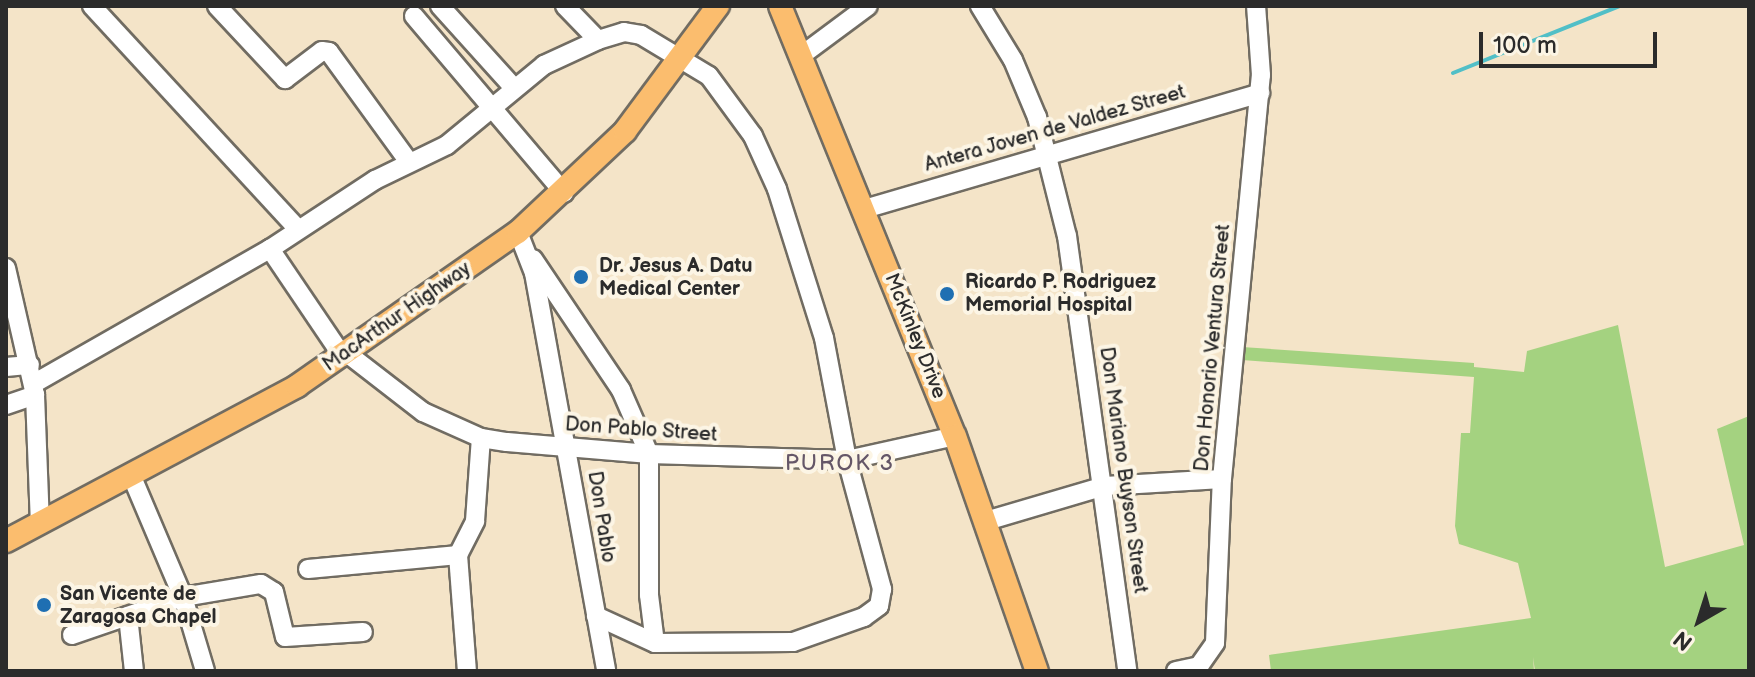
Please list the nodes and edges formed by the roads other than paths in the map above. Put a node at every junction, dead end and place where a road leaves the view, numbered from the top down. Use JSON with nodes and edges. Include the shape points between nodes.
{"nodes":[{"id":1,"x":92,"y":6,"type":"edge"},
{"id":2,"x":217,"y":6,"type":"edge"},
{"id":3,"x":440,"y":6,"type":"edge"},
{"id":4,"x":565,"y":6,"type":"edge"},
{"id":5,"x":718,"y":6,"type":"edge"},
{"id":6,"x":780,"y":6,"type":"edge"},
{"id":7,"x":868,"y":6,"type":"edge"},
{"id":8,"x":980,"y":6,"type":"edge"},
{"id":9,"x":1256,"y":6,"type":"edge"},
{"id":10,"x":414,"y":16,"type":"dead end"},
{"id":11,"x":598,"y":40,"type":"junction"},
{"id":12,"x":802,"y":55,"type":"junction"},
{"id":13,"x":683,"y":56,"type":"junction"},
{"id":14,"x":514,"y":88,"type":"junction"},
{"id":15,"x":1260,"y":93,"type":"junction"},
{"id":16,"x":494,"y":110,"type":"junction"},
{"id":17,"x":1048,"y":156,"type":"junction"},
{"id":18,"x":409,"y":162,"type":"junction"},
{"id":19,"x":564,"y":193,"type":"junction"},
{"id":20,"x":864,"y":209,"type":"junction"},
{"id":21,"x":297,"y":228,"type":"junction"},
{"id":22,"x":518,"y":232,"type":"junction"},
{"id":23,"x":270,"y":249,"type":"junction"},
{"id":24,"x":529,"y":253,"type":"junction"},
{"id":25,"x":6,"y":268,"type":"edge"},
{"id":26,"x":345,"y":355,"type":"junction"},
{"id":27,"x":30,"y":365,"type":"junction"},
{"id":28,"x":6,"y":367,"type":"edge"},
{"id":29,"x":34,"y":390,"type":"junction"},
{"id":30,"x":6,"y":405,"type":"edge"},
{"id":31,"x":955,"y":436,"type":"junction"},
{"id":32,"x":481,"y":438,"type":"junction"},
{"id":33,"x":567,"y":447,"type":"junction"},
{"id":34,"x":649,"y":454,"type":"junction"},
{"id":35,"x":847,"y":460,"type":"junction"},
{"id":36,"x":132,"y":477,"type":"junction"},
{"id":37,"x":1222,"y":479,"type":"junction"},
{"id":38,"x":1105,"y":486,"type":"junction"},
{"id":39,"x":986,"y":521,"type":"junction"},
{"id":40,"x":40,"y":524,"type":"junction"},
{"id":41,"x":6,"y":541,"type":"edge"},
{"id":42,"x":458,"y":555,"type":"junction"},
{"id":43,"x":308,"y":569,"type":"dead end"},
{"id":44,"x":183,"y":597,"type":"junction"},
{"id":45,"x":128,"y":616,"type":"junction"},
{"id":46,"x":596,"y":616,"type":"junction"},
{"id":47,"x":363,"y":632,"type":"dead end"},
{"id":48,"x":72,"y":635,"type":"dead end"},
{"id":49,"x":655,"y":643,"type":"junction"},
{"id":50,"x":134,"y":671,"type":"edge"},
{"id":51,"x":205,"y":671,"type":"edge"},
{"id":52,"x":467,"y":671,"type":"edge"},
{"id":53,"x":606,"y":671,"type":"edge"},
{"id":54,"x":1037,"y":671,"type":"edge"},
{"id":55,"x":1127,"y":671,"type":"edge"},
{"id":56,"x":1176,"y":671,"type":"edge"}],
"edges":[{"from":1,"to":21,"type":"street"},
{"from":2,"to":18,"type":"street","via":[[285,79],[322,51],[329,52]]},
{"from":3,"to":14,"type":"street"},
{"from":4,"to":11,"type":"street"},
{"from":5,"to":13,"type":"main road","name":"MacArthur Highway"},
{"from":6,"to":12,"type":"main road","name":"McKinley Drive"},
{"from":7,"to":12,"type":"street"},
{"from":8,"to":17,"type":"street","name":"Don Mariano Buyson Street","via":[[1013,60]]},
{"from":9,"to":15,"type":"street","name":"Don Honorio Ventura Street"},
{"from":10,"to":16,"type":"street"},
{"from":11,"to":13,"type":"street","via":[[632,31]]},
{"from":11,"to":14,"type":"street","via":[[544,65]]},
{"from":12,"to":20,"type":"main road","name":"McKinley Drive"},
{"from":13,"to":19,"type":"main road","name":"MacArthur Highway","via":[[625,131]]},
{"from":13,"to":35,"type":"street","via":[[732,103],[777,189],[824,338]]},
{"from":14,"to":16,"type":"street"},
{"from":15,"to":17,"type":"street","name":"Antera Joven de Valdez Street"},
{"from":15,"to":37,"type":"street","name":"Don Honorio Ventura Street"},
{"from":16,"to":18,"type":"street","via":[[447,145]]},
{"from":16,"to":19,"type":"street"},
{"from":17,"to":20,"type":"street","name":"Antera Joven de Valdez Street"},
{"from":17,"to":38,"type":"street","name":"Don Mariano Buyson Street","via":[[1067,236]]},
{"from":18,"to":21,"type":"street"},
{"from":19,"to":22,"type":"main road","name":"MacArthur Highway"},
{"from":20,"to":31,"type":"main road","name":"McKinley Drive"},
{"from":21,"to":23,"type":"street"},
{"from":22,"to":24,"type":"street","name":"Don Pablo"},
{"from":22,"to":26,"type":"main road","name":"MacArthur Highway"},
{"from":23,"to":26,"type":"street","name":"Don Pablo Street"},
{"from":23,"to":29,"type":"street"},
{"from":24,"to":33,"type":"street","name":"Don Pablo"},
{"from":24,"to":34,"type":"street","via":[[621,390]]},
{"from":25,"to":27,"type":"street"},
{"from":26,"to":32,"type":"street","name":"Don Pablo Street","via":[[399,398]]},
{"from":26,"to":36,"type":"main road","name":"MacArthur Highway"},
{"from":27,"to":28,"type":"street"},
{"from":27,"to":29,"type":"street"},
{"from":29,"to":30,"type":"street"},
{"from":29,"to":40,"type":"street"},
{"from":31,"to":35,"type":"street","name":"Don Pablo Street"},
{"from":31,"to":39,"type":"main road","name":"McKinley Drive"},
{"from":32,"to":33,"type":"street","name":"Don Pablo Street"},
{"from":32,"to":42,"type":"street","via":[[475,521]]},
{"from":33,"to":34,"type":"street","name":"Don Pablo Street"},
{"from":33,"to":46,"type":"street","name":"Don Pablo"},
{"from":34,"to":35,"type":"street","name":"Don Pablo Street"},
{"from":34,"to":49,"type":"street","via":[[649,595]]},
{"from":35,"to":49,"type":"street","via":[[882,589],[879,606],[864,617],[793,642]]},
{"from":36,"to":40,"type":"main road","name":"MacArthur Highway"},
{"from":36,"to":44,"type":"street"},
{"from":37,"to":38,"type":"street"},
{"from":37,"to":56,"type":"street","name":"Don Honorio Ventura Street","via":[[1215,643],[1199,666]]},
{"from":38,"to":39,"type":"street"},
{"from":38,"to":55,"type":"street","name":"Don Mariano Buyson Street"},
{"from":39,"to":54,"type":"main road","name":"McKinley Drive"},
{"from":40,"to":41,"type":"main road","name":"MacArthur Highway"},
{"from":42,"to":43,"type":"street"},
{"from":42,"to":52,"type":"street"},
{"from":44,"to":45,"type":"street"},
{"from":44,"to":47,"type":"street","via":[[268,585],[285,637]]},
{"from":44,"to":51,"type":"street"},
{"from":45,"to":48,"type":"street"},
{"from":45,"to":50,"type":"street"},
{"from":46,"to":49,"type":"street"},
{"from":46,"to":53,"type":"street","name":"Don Pablo"}]}
